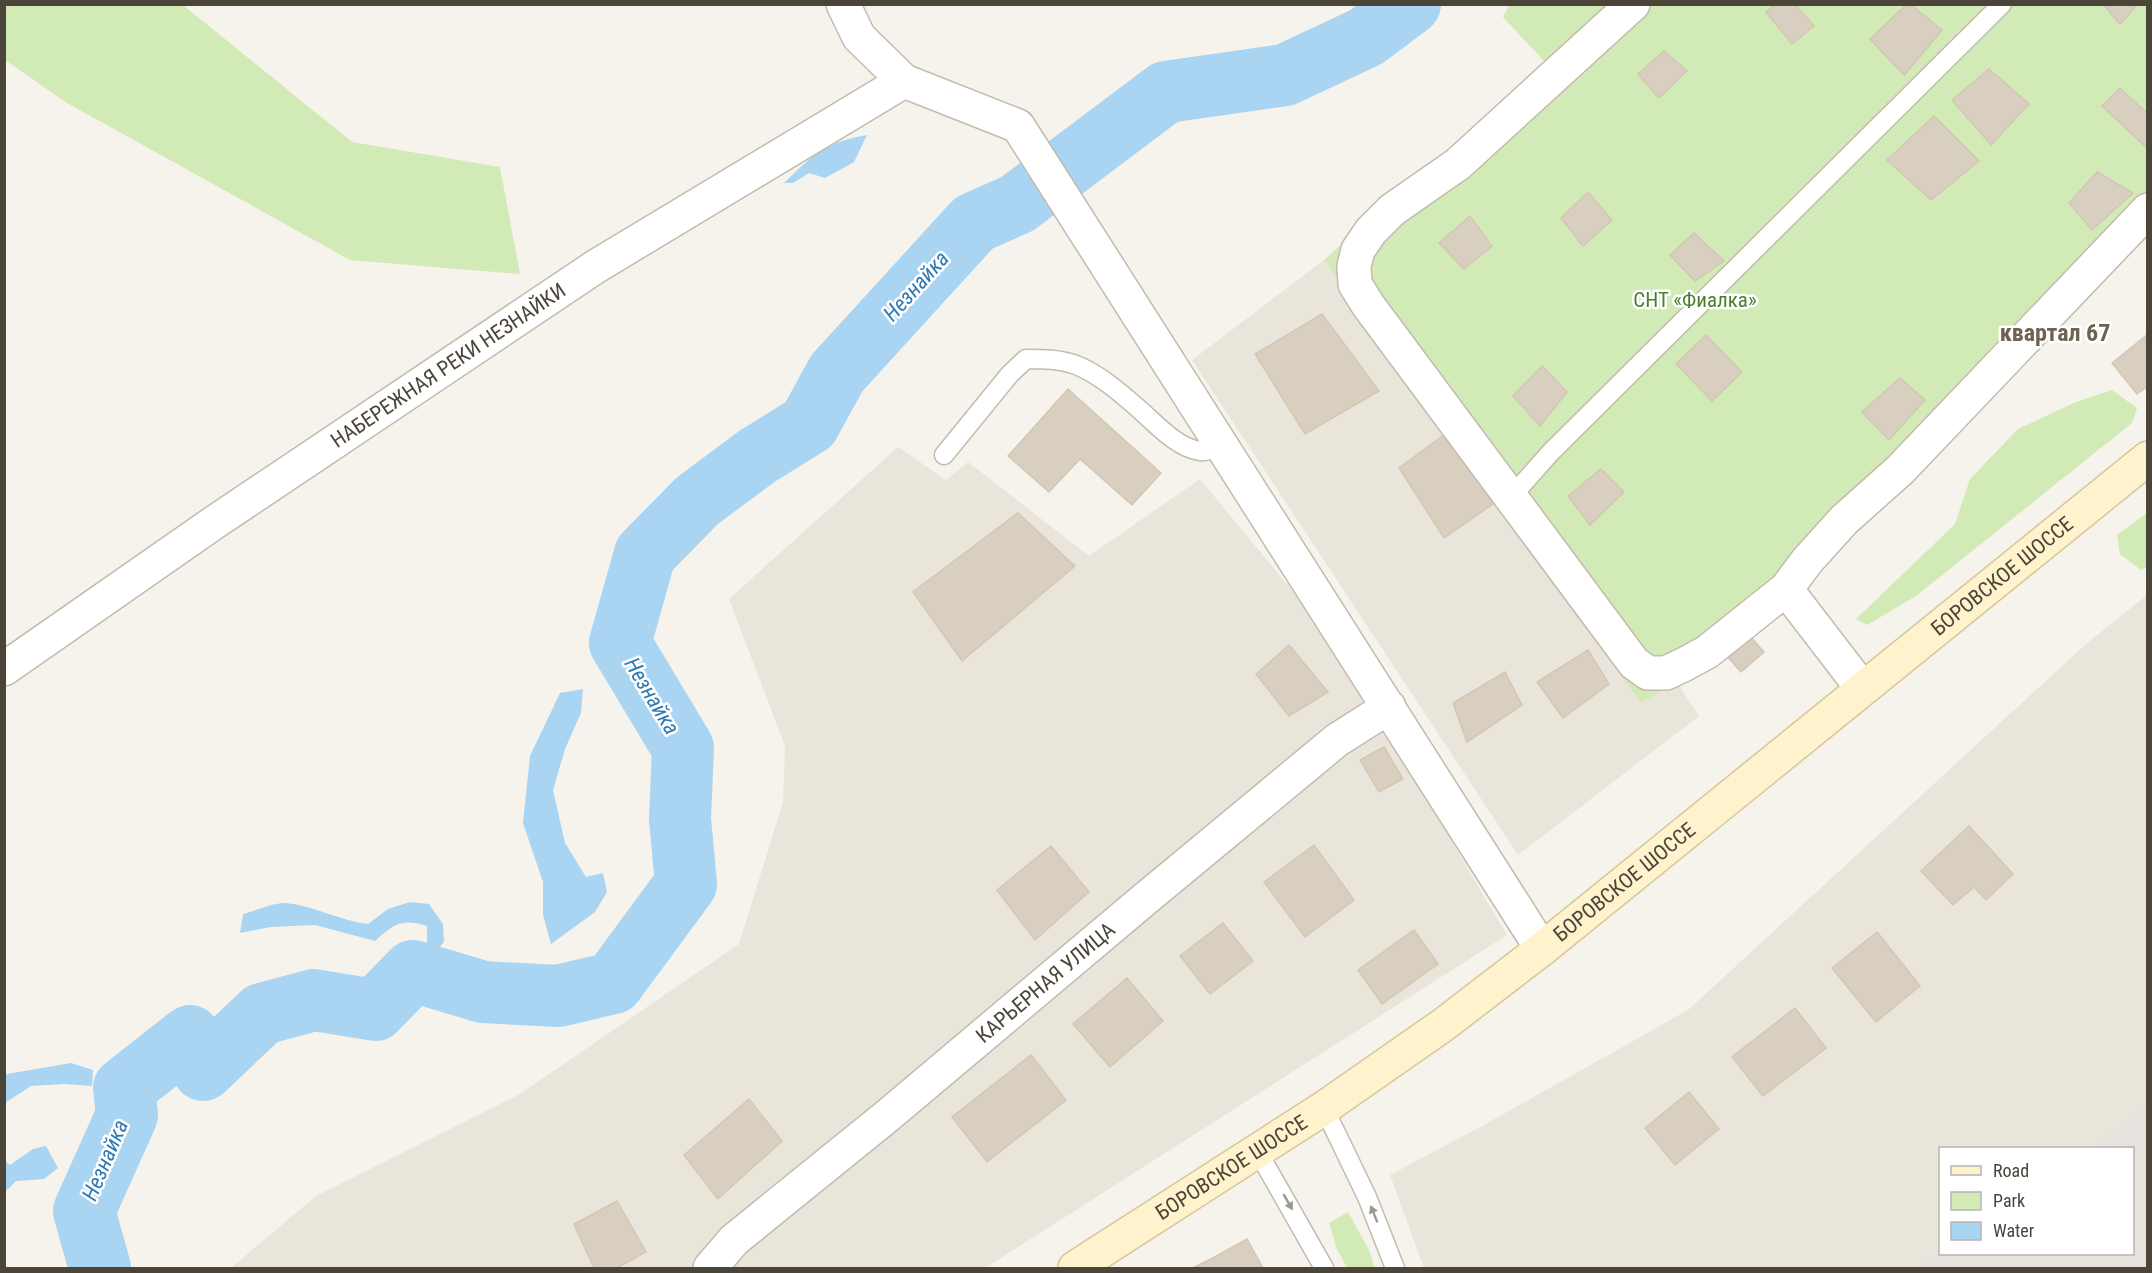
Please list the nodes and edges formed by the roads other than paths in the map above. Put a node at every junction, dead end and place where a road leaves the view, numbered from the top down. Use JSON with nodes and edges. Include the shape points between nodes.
{"nodes":[{"id":1,"x":843,"y":4,"type":"edge"},
{"id":2,"x":1633,"y":4,"type":"edge"},
{"id":3,"x":2002,"y":4,"type":"edge"},
{"id":4,"x":904,"y":81,"type":"junction"},
{"id":5,"x":2148,"y":210,"type":"edge"},
{"id":6,"x":1221,"y":444,"type":"junction"},
{"id":7,"x":944,"y":455,"type":"dead end"},
{"id":8,"x":2148,"y":458,"type":"edge"},
{"id":9,"x":1511,"y":497,"type":"junction"},
{"id":10,"x":1786,"y":589,"type":"junction"},
{"id":11,"x":4,"y":669,"type":"edge"},
{"id":12,"x":1862,"y":688,"type":"junction"},
{"id":13,"x":1389,"y":707,"type":"junction"},
{"id":14,"x":1542,"y":948,"type":"junction"},
{"id":15,"x":1324,"y":1108,"type":"junction"},
{"id":16,"x":1258,"y":1152,"type":"junction"},
{"id":17,"x":710,"y":1269,"type":"edge"},
{"id":18,"x":1075,"y":1269,"type":"edge"},
{"id":19,"x":1324,"y":1269,"type":"edge"},
{"id":20,"x":1395,"y":1269,"type":"edge"}],
"edges":[{"from":1,"to":4,"type":"street","via":[[859,37]]},
{"from":2,"to":9,"type":"street","via":[[1458,164],[1392,210],[1358,250],[1354,266],[1355,284],[1368,305]]},
{"from":3,"to":9,"type":"lane","via":[[1551,452]]},
{"from":4,"to":6,"type":"street","via":[[1018,126]]},
{"from":4,"to":11,"type":"street","name":"НАБЕРЕЖНАЯ РЕКИ НЕЗНАЙКИ","via":[[585,274]]},
{"from":5,"to":10,"type":"street","via":[[1900,470],[1844,519]]},
{"from":6,"to":7,"type":"lane","via":[[1209,451],[1198,451],[1172,439],[1101,379],[1076,365],[1026,359]]},
{"from":6,"to":13,"type":"street"},
{"from":8,"to":12,"type":"main road","name":"БОРОВСКОЕ ШОССЕ"},
{"from":9,"to":10,"type":"street","via":[[1634,663],[1648,672],[1666,673],[1707,652]]},
{"from":10,"to":12,"type":"street"},
{"from":12,"to":14,"type":"main road","name":"БОРОВСКОЕ ШОССЕ"},
{"from":13,"to":14,"type":"street"},
{"from":13,"to":17,"type":"street","name":"КАРЬЕРНАЯ УЛИЦА","via":[[1337,740],[1154,891],[734,1240]]},
{"from":14,"to":15,"type":"main road","name":"БОРОВСКОЕ ШОССЕ","via":[[1443,1025]]},
{"from":15,"to":16,"type":"main road","name":"БОРОВСКОЕ ШОССЕ"},
{"from":20,"to":15,"type":"lane","one_way":true,"via":[[1367,1197]]},
{"from":16,"to":18,"type":"main road","name":"БОРОВСКОЕ ШОССЕ"},
{"from":16,"to":19,"type":"lane","one_way":true}]}
